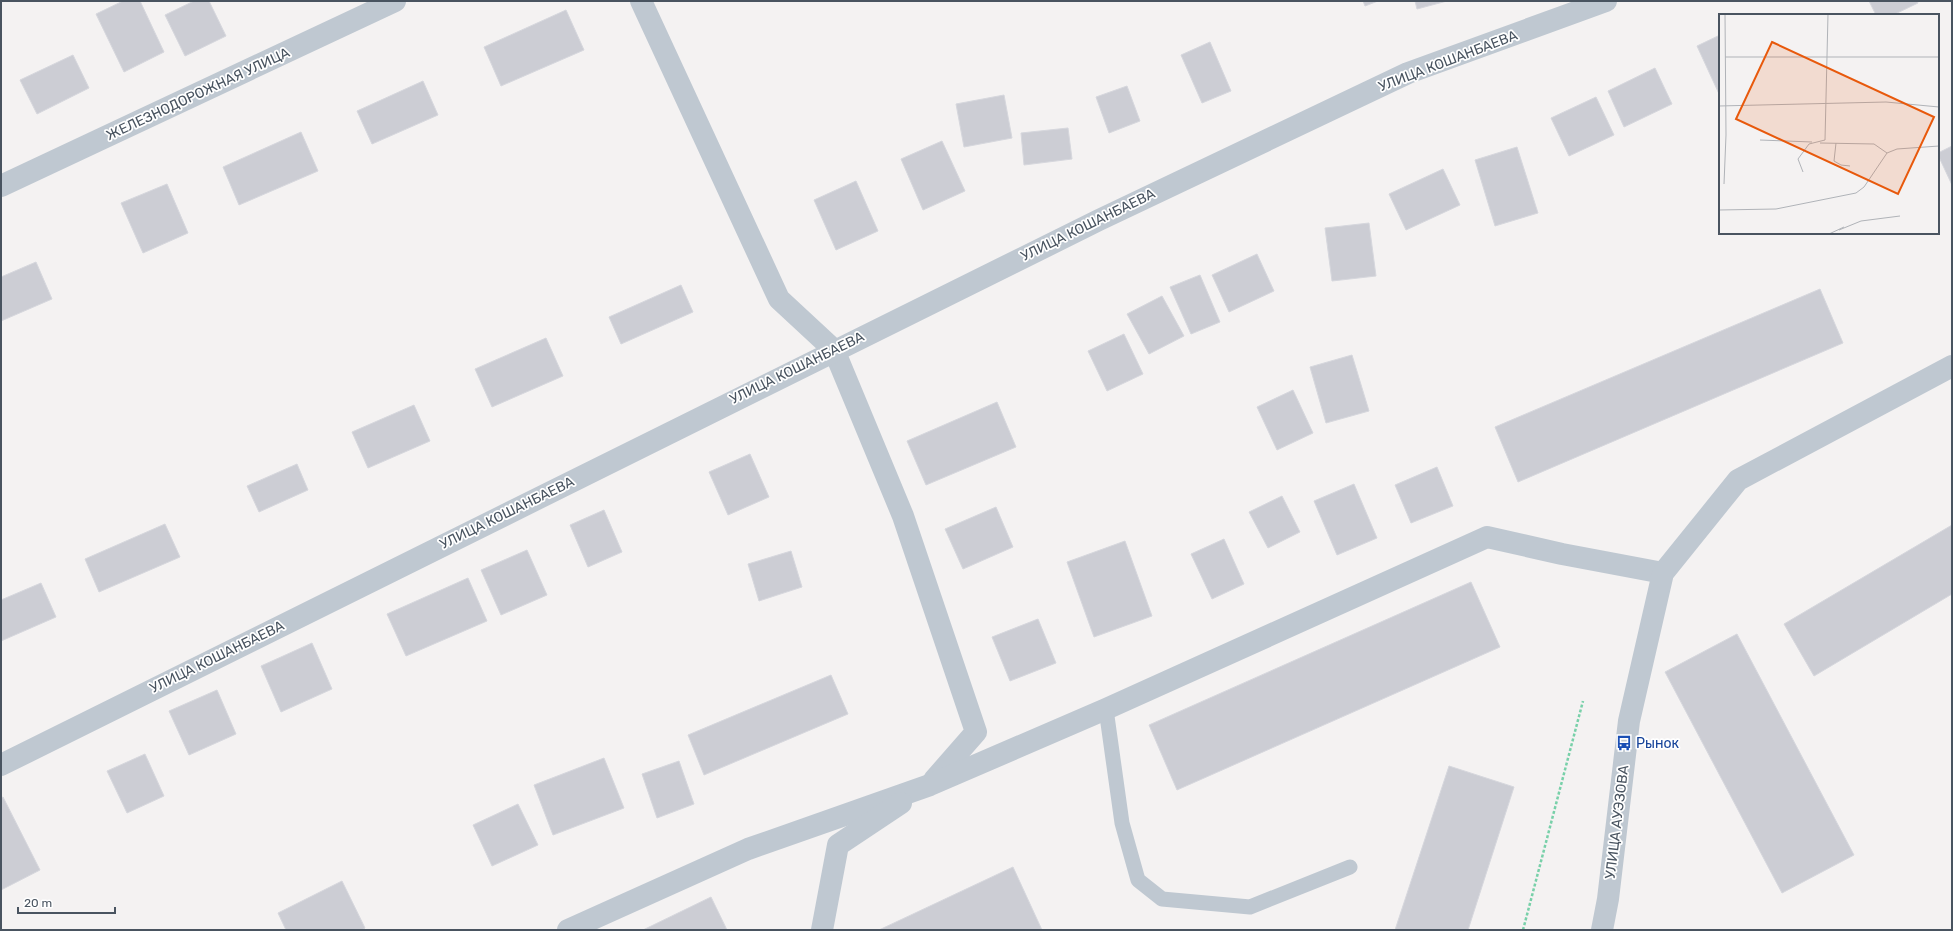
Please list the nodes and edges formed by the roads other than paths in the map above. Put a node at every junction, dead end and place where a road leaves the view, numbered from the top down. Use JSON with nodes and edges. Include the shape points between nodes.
{"nodes":[{"id":1,"x":395,"y":1,"type":"edge"},
{"id":2,"x":641,"y":1,"type":"edge"},
{"id":3,"x":1606,"y":1,"type":"edge"},
{"id":4,"x":1,"y":186,"type":"edge"},
{"id":5,"x":834,"y":350,"type":"junction"},
{"id":6,"x":1952,"y":366,"type":"edge"},
{"id":7,"x":1663,"y":573,"type":"junction"},
{"id":8,"x":1106,"y":709,"type":"junction"},
{"id":9,"x":1,"y":765,"type":"edge"},
{"id":10,"x":930,"y":785,"type":"junction"},
{"id":11,"x":1350,"y":867,"type":"dead end"},
{"id":12,"x":568,"y":930,"type":"edge"},
{"id":13,"x":822,"y":930,"type":"edge"},
{"id":14,"x":1602,"y":930,"type":"edge"}],
"edges":[{"from":1,"to":4,"type":"street","name":"ЖЕЛЕЗНОДОРОЖНАЯ УЛИЦА"},
{"from":2,"to":5,"type":"street","via":[[779,300]]},
{"from":3,"to":5,"type":"street","name":"УЛИЦА КОШАНБАЕВА","via":[[1408,74],[1098,220]]},
{"from":5,"to":9,"type":"street","name":"УЛИЦА КОШАНБАЕВА"},
{"from":5,"to":10,"type":"street","via":[[903,516],[976,732]]},
{"from":6,"to":7,"type":"street","via":[[1738,480]]},
{"from":7,"to":8,"type":"street","via":[[1487,537]]},
{"from":7,"to":14,"type":"street","name":"УЛИЦА АУЭЗОВА","via":[[1629,721]]},
{"from":8,"to":10,"type":"street"},
{"from":8,"to":11,"type":"lane","via":[[1122,823],[1138,880],[1162,899],[1250,907]]},
{"from":10,"to":12,"type":"street","via":[[748,849]]},
{"from":10,"to":13,"type":"street","via":[[838,845]]}]}
